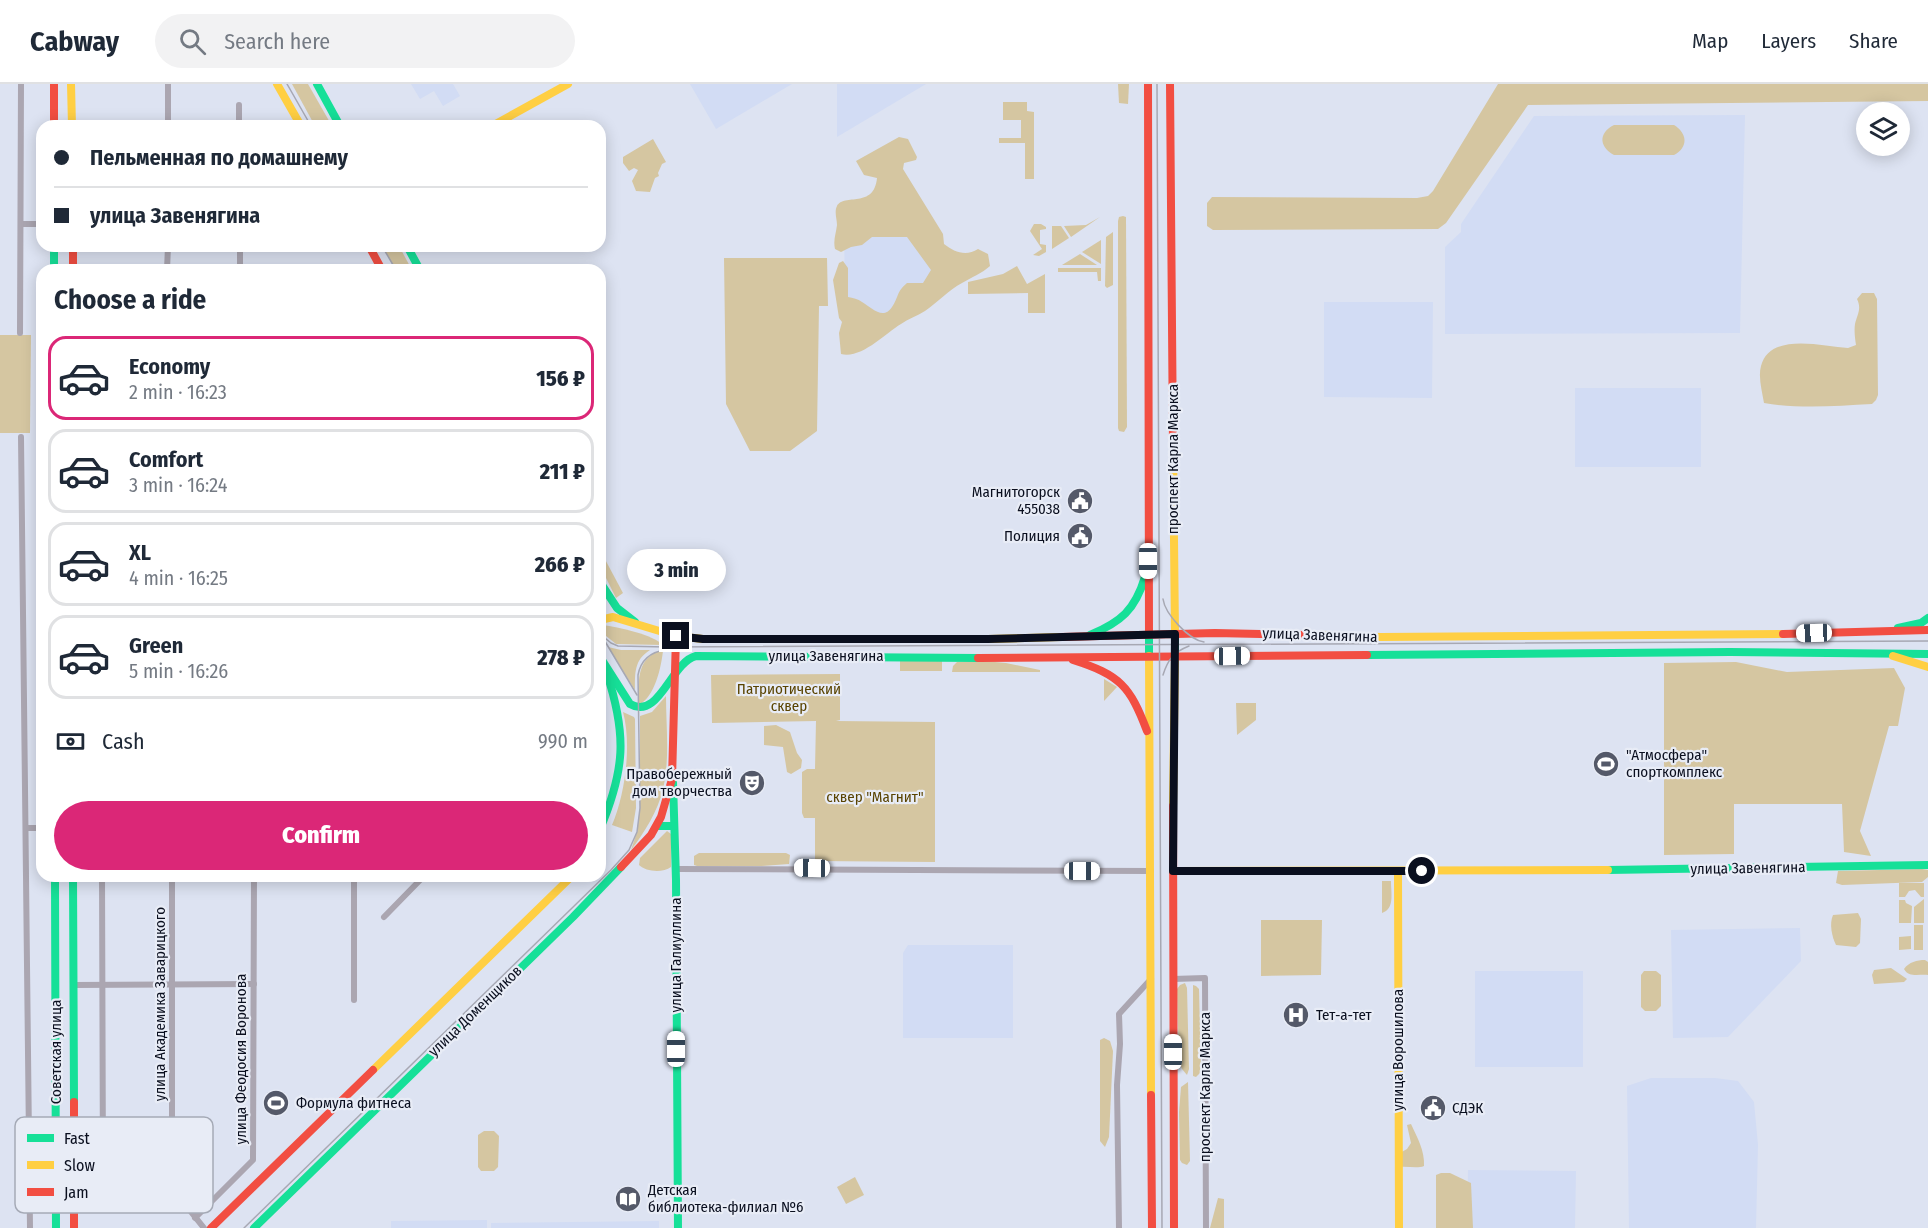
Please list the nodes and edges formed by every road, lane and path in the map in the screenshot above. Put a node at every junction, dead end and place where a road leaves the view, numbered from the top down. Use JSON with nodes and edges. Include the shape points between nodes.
{"nodes":[{"id":1,"x":21,"y":84,"type":"edge"},
{"id":2,"x":54,"y":84,"type":"edge"},
{"id":3,"x":71,"y":84,"type":"edge"},
{"id":4,"x":168,"y":84,"type":"edge"},
{"id":5,"x":278,"y":84,"type":"edge"},
{"id":6,"x":317,"y":84,"type":"edge"},
{"id":7,"x":568,"y":84,"type":"edge"},
{"id":8,"x":1148,"y":84,"type":"edge"},
{"id":9,"x":1170,"y":84,"type":"edge"},
{"id":10,"x":239,"y":105,"type":"dead end"},
{"id":11,"x":54,"y":120,"type":"edge"},
{"id":12,"x":72,"y":120,"type":"edge"},
{"id":13,"x":168,"y":120,"type":"edge"},
{"id":14,"x":239,"y":120,"type":"edge"},
{"id":15,"x":298,"y":120,"type":"edge"},
{"id":16,"x":337,"y":120,"type":"edge"},
{"id":17,"x":503,"y":120,"type":"edge"},
{"id":18,"x":21,"y":224,"type":"junction"},
{"id":19,"x":36,"y":224,"type":"edge"},
{"id":20,"x":20,"y":333,"type":"dead end"},
{"id":21,"x":21,"y":437,"type":"dead end"},
{"id":22,"x":1148,"y":561,"type":"junction"},
{"id":23,"x":606,"y":591,"type":"edge"},
{"id":24,"x":606,"y":617,"type":"edge"},
{"id":25,"x":1928,"y":618,"type":"edge"},
{"id":26,"x":640,"y":625,"type":"junction"},
{"id":27,"x":1928,"y":630,"type":"edge"},
{"id":28,"x":1885,"y":631,"type":"junction"},
{"id":29,"x":1149,"y":634,"type":"junction"},
{"id":30,"x":1175,"y":634,"type":"junction"},
{"id":31,"x":676,"y":636,"type":"junction"},
{"id":32,"x":1088,"y":636,"type":"junction"},
{"id":33,"x":1884,"y":654,"type":"junction"},
{"id":34,"x":1928,"y":654,"type":"edge"},
{"id":35,"x":1149,"y":656,"type":"junction"},
{"id":36,"x":1175,"y":656,"type":"junction"},
{"id":37,"x":1064,"y":657,"type":"junction"},
{"id":38,"x":606,"y":666,"type":"edge"},
{"id":39,"x":1928,"y":667,"type":"edge"},
{"id":40,"x":606,"y":673,"type":"edge"},
{"id":41,"x":676,"y":673,"type":"junction"},
{"id":42,"x":1149,"y":737,"type":"junction"},
{"id":43,"x":672,"y":779,"type":"junction"},
{"id":44,"x":606,"y":814,"type":"edge"},
{"id":45,"x":657,"y":826,"type":"junction"},
{"id":46,"x":674,"y":826,"type":"junction"},
{"id":47,"x":27,"y":828,"type":"junction"},
{"id":48,"x":36,"y":828,"type":"edge"},
{"id":49,"x":1928,"y":865,"type":"edge"},
{"id":50,"x":675,"y":869,"type":"junction"},
{"id":51,"x":1151,"y":871,"type":"junction"},
{"id":52,"x":1173,"y":871,"type":"junction"},
{"id":53,"x":1398,"y":872,"type":"junction"},
{"id":54,"x":55,"y":882,"type":"edge"},
{"id":55,"x":73,"y":882,"type":"edge"},
{"id":56,"x":102,"y":882,"type":"edge"},
{"id":57,"x":172,"y":882,"type":"edge"},
{"id":58,"x":254,"y":882,"type":"edge"},
{"id":59,"x":354,"y":882,"type":"edge"},
{"id":60,"x":418,"y":882,"type":"edge"},
{"id":61,"x":566,"y":882,"type":"edge"},
{"id":62,"x":384,"y":917,"type":"dead end"},
{"id":63,"x":1151,"y":979,"type":"junction"},
{"id":64,"x":1173,"y":979,"type":"junction"},
{"id":65,"x":172,"y":984,"type":"junction"},
{"id":66,"x":254,"y":984,"type":"junction"},
{"id":67,"x":74,"y":985,"type":"junction"},
{"id":68,"x":104,"y":985,"type":"junction"},
{"id":69,"x":354,"y":1000,"type":"dead end"},
{"id":70,"x":29,"y":1117,"type":"edge"},
{"id":71,"x":56,"y":1117,"type":"edge"},
{"id":72,"x":74,"y":1117,"type":"edge"},
{"id":73,"x":103,"y":1117,"type":"edge"},
{"id":74,"x":172,"y":1117,"type":"edge"},
{"id":75,"x":213,"y":1200,"type":"edge"},
{"id":76,"x":30,"y":1213,"type":"edge"},
{"id":77,"x":56,"y":1213,"type":"edge"},
{"id":78,"x":191,"y":1213,"type":"edge"},
{"id":79,"x":200,"y":1213,"type":"edge"},
{"id":80,"x":195,"y":1218,"type":"junction"},
{"id":81,"x":30,"y":1228,"type":"edge"},
{"id":82,"x":56,"y":1228,"type":"edge"},
{"id":83,"x":204,"y":1228,"type":"edge"},
{"id":84,"x":211,"y":1228,"type":"edge"},
{"id":85,"x":254,"y":1228,"type":"edge"},
{"id":86,"x":678,"y":1228,"type":"edge"},
{"id":87,"x":1119,"y":1228,"type":"edge"},
{"id":88,"x":1152,"y":1228,"type":"edge"},
{"id":89,"x":1174,"y":1228,"type":"edge"},
{"id":90,"x":1206,"y":1228,"type":"edge"},
{"id":91,"x":1399,"y":1228,"type":"edge"}],
"edges":[{"from":1,"to":18,"type":"street"},
{"from":2,"to":11,"type":"main road"},
{"from":3,"to":12,"type":"main road"},
{"from":4,"to":13,"type":"street"},
{"from":5,"to":15,"type":"main road"},
{"from":6,"to":16,"type":"main road"},
{"from":7,"to":17,"type":"main road"},
{"from":8,"to":22,"type":"main road","name":"проспект Карла Маркса"},
{"from":9,"to":30,"type":"main road","name":"проспект Карла Маркса"},
{"from":10,"to":14,"type":"street"},
{"from":18,"to":19,"type":"street"},
{"from":18,"to":20,"type":"street"},
{"from":21,"to":47,"type":"street"},
{"from":22,"to":29,"type":"main road","name":"проспект Карла Маркса"},
{"from":22,"to":32,"type":"main road","via":[[1141,592],[1131,611],[1110,627]]},
{"from":23,"to":26,"type":"main road","via":[[617,608]]},
{"from":24,"to":26,"type":"main road"},
{"from":25,"to":28,"type":"main road"},
{"from":26,"to":31,"type":"main road"},
{"from":27,"to":28,"type":"main road","name":"улица Завенягина"},
{"from":28,"to":30,"type":"main road","name":"улица Завенягина","via":[[1711,636]]},
{"from":29,"to":30,"type":"main road","name":"улица Завенягина"},
{"from":29,"to":32,"type":"main road","name":"улица Завенягина"},
{"from":29,"to":35,"type":"main road","name":"проспект Карла Маркса"},
{"from":30,"to":36,"type":"main road","name":"проспект Карла Маркса"},
{"from":31,"to":32,"type":"main road","name":"улица Завенягина","via":[[935,640]]},
{"from":31,"to":41,"type":"main road","name":"улица Галиуллина"},
{"from":33,"to":34,"type":"main road","name":"улица Завенягина"},
{"from":33,"to":36,"type":"main road","name":"улица Завенягина"},
{"from":33,"to":39,"type":"main road","name":"улица Завенягина"},
{"from":35,"to":36,"type":"main road","name":"улица Завенягина"},
{"from":35,"to":37,"type":"main road","name":"улица Завенягина"},
{"from":35,"to":42,"type":"main road","name":"проспект Карла Маркса"},
{"from":36,"to":52,"type":"main road","name":"проспект Карла Маркса"},
{"from":37,"to":41,"type":"main road","name":"улица Завенягина","via":[[708,656],[689,657]]},
{"from":37,"to":42,"type":"main road","via":[[1096,666],[1124,683]]},
{"from":38,"to":41,"type":"main road","via":[[635,707],[650,705]]},
{"from":40,"to":44,"type":"main road","via":[[620,723],[620,760]]},
{"from":41,"to":43,"type":"main road","name":"улица Галиуллина"},
{"from":42,"to":51,"type":"main road","name":"проспект Карла Маркса"},
{"from":43,"to":45,"type":"main road","name":"улица Доменщиков"},
{"from":43,"to":46,"type":"main road","name":"улица Галиуллина"},
{"from":45,"to":46,"type":"main road"},
{"from":45,"to":85,"type":"main road","name":"улица Доменщиков","via":[[579,911]]},
{"from":46,"to":50,"type":"main road","name":"улица Галиуллина"},
{"from":47,"to":48,"type":"street"},
{"from":47,"to":70,"type":"street"},
{"from":49,"to":53,"type":"main road","name":"улица Завенягина"},
{"from":50,"to":51,"type":"street"},
{"from":50,"to":86,"type":"main road","name":"улица Галиуллина"},
{"from":51,"to":63,"type":"main road","name":"проспект Карла Маркса"},
{"from":52,"to":53,"type":"main road","name":"улица Завенягина"},
{"from":52,"to":64,"type":"main road","name":"проспект Карла Маркса"},
{"from":53,"to":91,"type":"main road","name":"улица Ворошилова"},
{"from":54,"to":71,"type":"main road","name":"Советская улица"},
{"from":55,"to":67,"type":"main road","name":"Советская улица"},
{"from":56,"to":68,"type":"street"},
{"from":57,"to":65,"type":"street","name":"улица Академика Заварицкого"},
{"from":58,"to":66,"type":"street","name":"улица Феодосия Воронова"},
{"from":59,"to":69,"type":"street"},
{"from":60,"to":62,"type":"street"},
{"from":61,"to":84,"type":"main road","name":"улица Доменщиков"},
{"from":63,"to":87,"type":"street","via":[[1119,1014]]},
{"from":63,"to":88,"type":"main road","name":"проспект Карла Маркса"},
{"from":64,"to":89,"type":"main road","name":"проспект Карла Маркса"},
{"from":64,"to":90,"type":"street","name":"проспект Карла Маркса","via":[[1205,978]]},
{"from":65,"to":66,"type":"street"},
{"from":65,"to":68,"type":"street"},
{"from":65,"to":74,"type":"street","name":"улица Академика Заварицкого"},
{"from":66,"to":75,"type":"street","name":"улица Феодосия Воронова","via":[[253,1160]]},
{"from":67,"to":68,"type":"street"},
{"from":67,"to":72,"type":"main road","name":"Советская улица"},
{"from":68,"to":73,"type":"street"},
{"from":76,"to":81,"type":"street"},
{"from":77,"to":82,"type":"main road","name":"Советская улица"},
{"from":78,"to":80,"type":"street"},
{"from":79,"to":80,"type":"street","name":"улица Феодосия Воронова"},
{"from":80,"to":83,"type":"street"}]}
